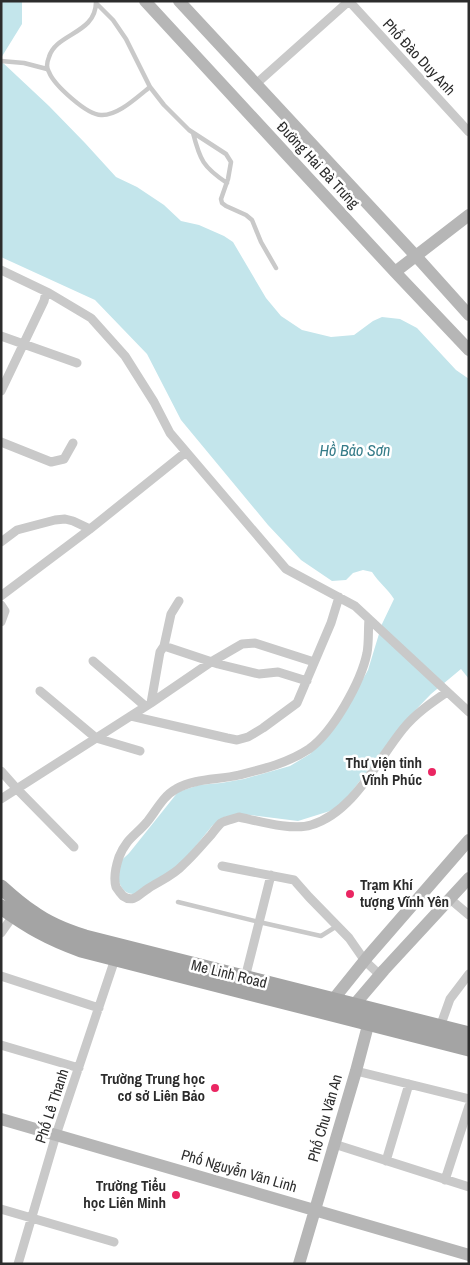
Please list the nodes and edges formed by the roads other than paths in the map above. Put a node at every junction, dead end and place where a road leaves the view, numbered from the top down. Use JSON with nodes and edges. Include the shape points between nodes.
{"nodes":[{"id":1,"x":145,"y":1,"type":"edge"},
{"id":2,"x":179,"y":1,"type":"edge"},
{"id":3,"x":349,"y":1,"type":"edge"},
{"id":4,"x":96,"y":2,"type":"edge"},
{"id":5,"x":2,"y":60,"type":"edge"},
{"id":6,"x":47,"y":68,"type":"junction"},
{"id":7,"x":256,"y":84,"type":"junction"},
{"id":8,"x":150,"y":87,"type":"junction"},
{"id":9,"x":469,"y":132,"type":"edge"},
{"id":10,"x":193,"y":133,"type":"junction"},
{"id":11,"x":226,"y":183,"type":"junction"},
{"id":12,"x":469,"y":215,"type":"edge"},
{"id":13,"x":415,"y":255,"type":"junction"},
{"id":14,"x":276,"y":268,"type":"dead end"},
{"id":15,"x":1,"y":270,"type":"edge"},
{"id":16,"x":395,"y":272,"type":"junction"},
{"id":17,"x":46,"y":292,"type":"junction"},
{"id":18,"x":469,"y":315,"type":"edge"},
{"id":19,"x":1,"y":336,"type":"edge"},
{"id":20,"x":23,"y":344,"type":"junction"},
{"id":21,"x":469,"y":350,"type":"edge"},
{"id":22,"x":77,"y":363,"type":"dead end"},
{"id":23,"x":1,"y":390,"type":"edge"},
{"id":24,"x":1,"y":442,"type":"edge"},
{"id":25,"x":73,"y":443,"type":"dead end"},
{"id":26,"x":186,"y":452,"type":"junction"},
{"id":27,"x":90,"y":529,"type":"junction"},
{"id":28,"x":1,"y":542,"type":"edge"},
{"id":29,"x":1,"y":596,"type":"edge"},
{"id":30,"x":339,"y":598,"type":"junction"},
{"id":31,"x":179,"y":601,"type":"dead end"},
{"id":32,"x":1,"y":605,"type":"edge"},
{"id":33,"x":371,"y":621,"type":"junction"},
{"id":34,"x":1,"y":622,"type":"edge"},
{"id":35,"x":164,"y":646,"type":"junction"},
{"id":36,"x":93,"y":661,"type":"dead end"},
{"id":37,"x":211,"y":662,"type":"junction"},
{"id":38,"x":314,"y":662,"type":"junction"},
{"id":39,"x":307,"y":681,"type":"junction"},
{"id":40,"x":40,"y":690,"type":"dead end"},
{"id":41,"x":445,"y":690,"type":"junction"},
{"id":42,"x":148,"y":705,"type":"junction"},
{"id":43,"x":469,"y":712,"type":"edge"},
{"id":44,"x":131,"y":716,"type":"junction"},
{"id":45,"x":96,"y":738,"type":"junction"},
{"id":46,"x":140,"y":751,"type":"dead end"},
{"id":47,"x":1,"y":771,"type":"edge"},
{"id":48,"x":17,"y":789,"type":"junction"},
{"id":49,"x":1,"y":799,"type":"edge"},
{"id":50,"x":469,"y":840,"type":"edge"},
{"id":51,"x":74,"y":847,"type":"dead end"},
{"id":52,"x":222,"y":866,"type":"dead end"},
{"id":53,"x":271,"y":875,"type":"junction"},
{"id":54,"x":469,"y":878,"type":"edge"},
{"id":55,"x":1,"y":887,"type":"edge"},
{"id":56,"x":450,"y":899,"type":"junction"},
{"id":57,"x":178,"y":902,"type":"dead end"},
{"id":58,"x":7,"y":911,"type":"edge"},
{"id":59,"x":469,"y":915,"type":"edge"},
{"id":60,"x":259,"y":922,"type":"junction"},
{"id":61,"x":338,"y":926,"type":"junction"},
{"id":62,"x":1,"y":932,"type":"edge"},
{"id":63,"x":115,"y":959,"type":"junction"},
{"id":64,"x":365,"y":961,"type":"junction"},
{"id":65,"x":469,"y":974,"type":"edge"},
{"id":66,"x":380,"y":975,"type":"junction"},
{"id":67,"x":1,"y":976,"type":"edge"},
{"id":68,"x":245,"y":978,"type":"junction"},
{"id":69,"x":355,"y":1005,"type":"junction"},
{"id":70,"x":328,"y":1006,"type":"junction"},
{"id":71,"x":99,"y":1008,"type":"junction"},
{"id":72,"x":371,"y":1016,"type":"junction"},
{"id":73,"x":345,"y":1017,"type":"junction"},
{"id":74,"x":440,"y":1027,"type":"junction"},
{"id":75,"x":469,"y":1034,"type":"edge"},
{"id":76,"x":1,"y":1045,"type":"edge"},
{"id":77,"x":469,"y":1049,"type":"edge"},
{"id":78,"x":79,"y":1068,"type":"junction"},
{"id":79,"x":356,"y":1071,"type":"junction"},
{"id":80,"x":409,"y":1084,"type":"junction"},
{"id":81,"x":469,"y":1099,"type":"edge"},
{"id":82,"x":469,"y":1106,"type":"edge"},
{"id":83,"x":1,"y":1119,"type":"edge"},
{"id":84,"x":56,"y":1135,"type":"junction"},
{"id":85,"x":334,"y":1144,"type":"junction"},
{"id":86,"x":386,"y":1160,"type":"junction"},
{"id":87,"x":445,"y":1180,"type":"junction"},
{"id":88,"x":469,"y":1187,"type":"edge"},
{"id":89,"x":1,"y":1209,"type":"edge"},
{"id":90,"x":315,"y":1210,"type":"junction"},
{"id":91,"x":32,"y":1218,"type":"junction"},
{"id":92,"x":114,"y":1242,"type":"dead end"},
{"id":93,"x":469,"y":1255,"type":"edge"},
{"id":94,"x":18,"y":1264,"type":"edge"},
{"id":95,"x":299,"y":1264,"type":"edge"}],
"edges":[{"from":1,"to":16,"type":"main road","name":"Đường Hai Bà Trưng"},
{"from":2,"to":7,"type":"main road","name":"Đường Hai Bà Trưng"},
{"from":3,"to":7,"type":"street"},
{"from":3,"to":9,"type":"street","name":"Phố Đào Duy Anh"},
{"from":4,"to":6,"type":"lane","via":[[92,19],[56,45],[49,56]]},
{"from":4,"to":8,"type":"lane","via":[[113,20]]},
{"from":5,"to":6,"type":"lane"},
{"from":6,"to":8,"type":"lane","via":[[62,91],[84,108],[100,115],[121,109]]},
{"from":7,"to":13,"type":"main road","name":"Đường Hai Bà Trưng"},
{"from":8,"to":10,"type":"lane"},
{"from":10,"to":11,"type":"lane","via":[[202,160]]},
{"from":10,"to":11,"type":"lane","via":[[226,154],[230,162]]},
{"from":11,"to":14,"type":"lane","via":[[222,203],[252,220]]},
{"from":12,"to":13,"type":"main road"},
{"from":13,"to":16,"type":"main road"},
{"from":13,"to":18,"type":"main road","name":"Đường Hai Bà Trưng"},
{"from":15,"to":17,"type":"street"},
{"from":16,"to":21,"type":"main road","name":"Đường Hai Bà Trưng"},
{"from":17,"to":20,"type":"street"},
{"from":17,"to":26,"type":"street","via":[[91,318],[124,356],[170,433]]},
{"from":19,"to":20,"type":"street"},
{"from":20,"to":22,"type":"street"},
{"from":20,"to":23,"type":"street"},
{"from":24,"to":25,"type":"street","via":[[51,462],[64,459]]},
{"from":26,"to":27,"type":"street"},
{"from":26,"to":30,"type":"street","via":[[286,569]]},
{"from":27,"to":28,"type":"street","via":[[73,521],[55,520],[17,530]]},
{"from":27,"to":29,"type":"street"},
{"from":30,"to":33,"type":"street","via":[[355,606]]},
{"from":30,"to":38,"type":"street"},
{"from":31,"to":35,"type":"street","via":[[171,614]]},
{"from":32,"to":34,"type":"street","via":[[5,611]]},
{"from":33,"to":41,"type":"street"},
{"from":33,"to":41,"type":"street","via":[[367,651],[356,683],[339,715],[318,741],[276,765],[231,777],[195,782],[171,792],[122,849],[115,878],[120,894],[134,899],[175,872],[227,821],[239,817],[289,826],[311,825],[340,810],[351,800],[404,728]]},
{"from":35,"to":37,"type":"street"},
{"from":35,"to":42,"type":"street"},
{"from":36,"to":42,"type":"street"},
{"from":37,"to":38,"type":"street","via":[[242,644],[256,644]]},
{"from":37,"to":39,"type":"street","via":[[260,674],[278,672]]},
{"from":37,"to":42,"type":"street"},
{"from":38,"to":39,"type":"street"},
{"from":39,"to":44,"type":"street","via":[[297,703],[240,740]]},
{"from":40,"to":45,"type":"street"},
{"from":41,"to":43,"type":"street"},
{"from":42,"to":44,"type":"street"},
{"from":44,"to":45,"type":"street"},
{"from":45,"to":46,"type":"street"},
{"from":45,"to":48,"type":"street"},
{"from":47,"to":48,"type":"street"},
{"from":48,"to":49,"type":"street"},
{"from":48,"to":51,"type":"street"},
{"from":50,"to":64,"type":"main road"},
{"from":52,"to":53,"type":"street"},
{"from":53,"to":60,"type":"street"},
{"from":53,"to":61,"type":"street","via":[[294,880]]},
{"from":54,"to":56,"type":"main road"},
{"from":55,"to":68,"type":"main road","name":"Me Linh Road","via":[[32,913],[69,932]]},
{"from":56,"to":59,"type":"street"},
{"from":56,"to":66,"type":"main road"},
{"from":57,"to":60,"type":"lane"},
{"from":58,"to":62,"type":"street"},
{"from":58,"to":63,"type":"main road","name":"Me Linh Road","via":[[60,942]]},
{"from":60,"to":61,"type":"lane","via":[[321,936]]},
{"from":60,"to":68,"type":"street"},
{"from":61,"to":64,"type":"street"},
{"from":63,"to":70,"type":"main road","name":"Me Linh Road"},
{"from":63,"to":71,"type":"street","name":"Phố Lê Thanh"},
{"from":64,"to":66,"type":"street"},
{"from":64,"to":70,"type":"main road"},
{"from":65,"to":74,"type":"street","via":[[450,999]]},
{"from":66,"to":69,"type":"main road"},
{"from":67,"to":71,"type":"street"},
{"from":68,"to":70,"type":"main road","name":"Me Linh Road"},
{"from":69,"to":70,"type":"main road","name":"Me Linh Road"},
{"from":69,"to":72,"type":"main road","name":"Me Linh Road"},
{"from":69,"to":73,"type":"main road"},
{"from":70,"to":73,"type":"main road","name":"Me Linh Road"},
{"from":71,"to":78,"type":"street","name":"Phố Lê Thanh"},
{"from":72,"to":73,"type":"main road","name":"Me Linh Road"},
{"from":72,"to":74,"type":"main road","name":"Me Linh Road"},
{"from":72,"to":77,"type":"main road","name":"Me Linh Road"},
{"from":72,"to":79,"type":"main road","name":"Phố Chu Văn An"},
{"from":74,"to":75,"type":"main road","name":"Me Linh Road"},
{"from":76,"to":78,"type":"street"},
{"from":78,"to":84,"type":"street","name":"Phố Lê Thanh"},
{"from":79,"to":80,"type":"street"},
{"from":79,"to":85,"type":"main road","name":"Phố Chu Văn An"},
{"from":80,"to":81,"type":"street"},
{"from":80,"to":86,"type":"street"},
{"from":82,"to":87,"type":"street"},
{"from":83,"to":84,"type":"main road","name":"Phố Nguyễn Văn Linh"},
{"from":84,"to":90,"type":"main road","name":"Phố Nguyễn Văn Linh"},
{"from":84,"to":91,"type":"street","name":"Phố Lê Thanh"},
{"from":85,"to":86,"type":"street"},
{"from":85,"to":90,"type":"main road","name":"Phố Chu Văn An"},
{"from":86,"to":87,"type":"street"},
{"from":87,"to":88,"type":"street"},
{"from":89,"to":91,"type":"street"},
{"from":90,"to":93,"type":"main road","name":"Phố Nguyễn Văn Linh"},
{"from":90,"to":95,"type":"main road","name":"Phố Chu Văn An"},
{"from":91,"to":92,"type":"street"},
{"from":91,"to":94,"type":"street","name":"Phố Lê Thanh"}]}
